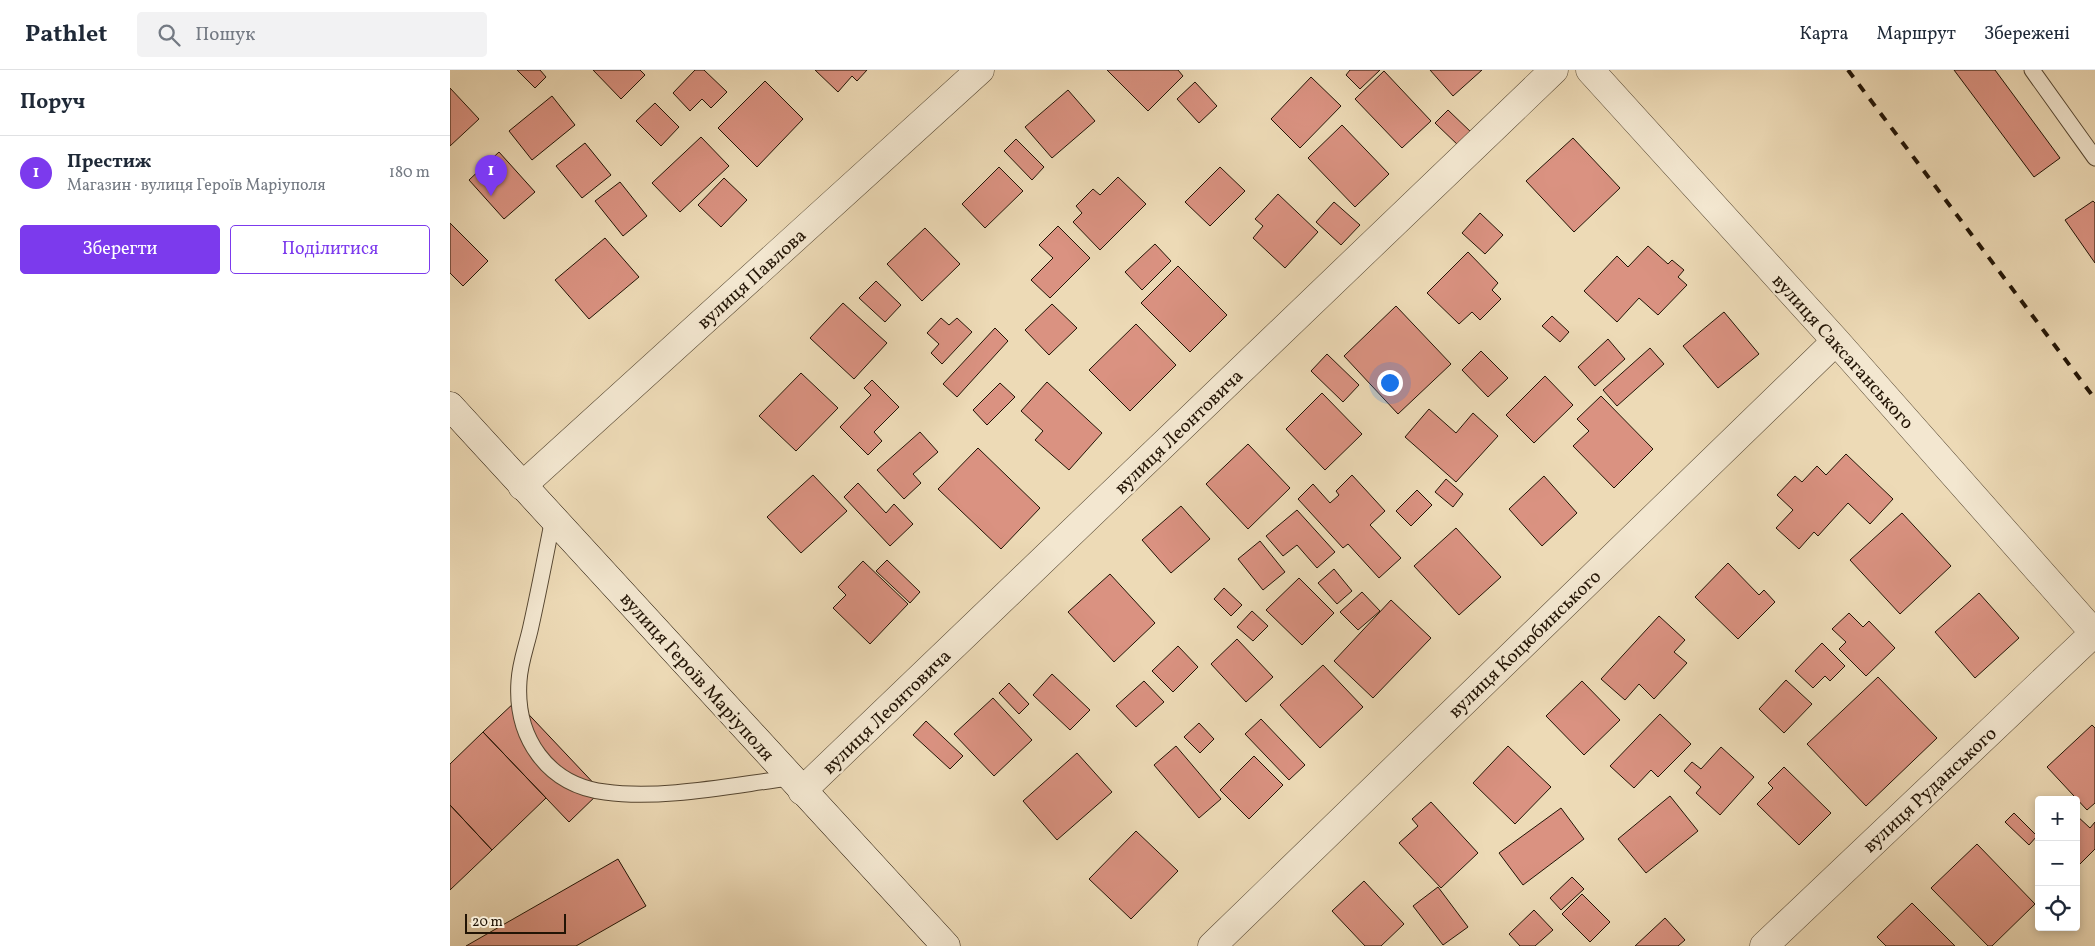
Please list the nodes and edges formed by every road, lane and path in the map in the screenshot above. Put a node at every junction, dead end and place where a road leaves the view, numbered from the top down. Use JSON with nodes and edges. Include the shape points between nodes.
{"nodes":[{"id":1,"x":980,"y":70,"type":"edge"},
{"id":2,"x":1554,"y":70,"type":"edge"},
{"id":3,"x":1590,"y":70,"type":"edge"},
{"id":4,"x":2032,"y":70,"type":"edge"},
{"id":5,"x":2095,"y":158,"type":"edge"},
{"id":6,"x":1836,"y":341,"type":"junction"},
{"id":7,"x":450,"y":406,"type":"edge"},
{"id":8,"x":522,"y":486,"type":"junction"},
{"id":9,"x":554,"y":518,"type":"junction"},
{"id":10,"x":2095,"y":634,"type":"edge"},
{"id":11,"x":796,"y":784,"type":"junction"},
{"id":12,"x":946,"y":946,"type":"edge"},
{"id":13,"x":1212,"y":946,"type":"edge"},
{"id":14,"x":1764,"y":946,"type":"edge"}],
"edges":[{"from":1,"to":8,"type":"street","name":"вулиця Павлова"},
{"from":2,"to":11,"type":"street","name":"вулиця Леонтовича"},
{"from":3,"to":6,"type":"street","name":"вулиця Саксаганського"},
{"from":4,"to":5,"type":"lane"},
{"from":6,"to":10,"type":"street","name":"вулиця Саксаганського"},
{"from":6,"to":13,"type":"street","name":"вулиця Коцюбинського"},
{"from":7,"to":8,"type":"street","name":"вулиця Героїв Маріуполя"},
{"from":8,"to":9,"type":"street","name":"вулиця Героїв Маріуполя"},
{"from":9,"to":11,"type":"street","name":"вулиця Героїв Маріуполя"},
{"from":9,"to":11,"type":"lane","via":[[519,684],[524,726],[534,748],[549,768],[572,783],[604,792],[646,794]]},
{"from":10,"to":14,"type":"street","name":"вулиця Руданського"},
{"from":11,"to":12,"type":"street","name":"вулиця Героїв Маріуполя"}]}
